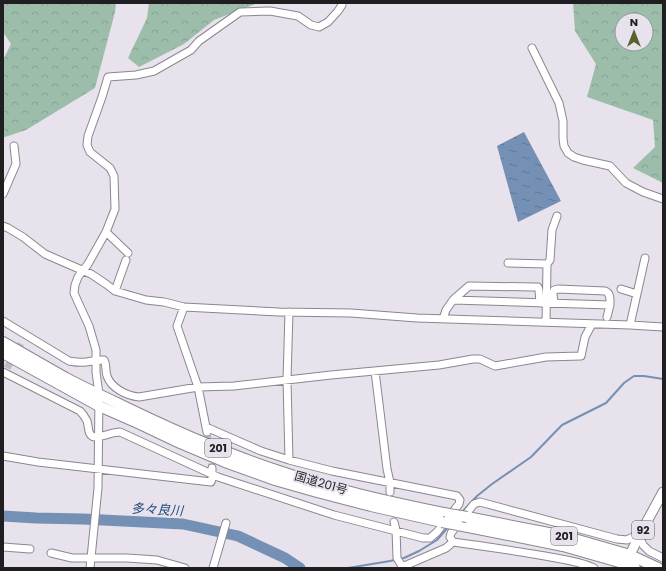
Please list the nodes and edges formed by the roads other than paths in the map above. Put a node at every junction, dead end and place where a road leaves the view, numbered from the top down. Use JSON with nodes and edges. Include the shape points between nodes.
{"nodes":[{"id":1,"x":342,"y":5,"type":"dead end"},
{"id":2,"x":532,"y":48,"type":"dead end"},
{"id":3,"x":14,"y":146,"type":"dead end"},
{"id":4,"x":3,"y":194,"type":"edge"},
{"id":5,"x":663,"y":199,"type":"edge"},
{"id":6,"x":557,"y":216,"type":"dead end"},
{"id":7,"x":3,"y":226,"type":"edge"},
{"id":8,"x":106,"y":232,"type":"junction"},
{"id":9,"x":645,"y":258,"type":"dead end"},
{"id":10,"x":508,"y":263,"type":"dead end"},
{"id":11,"x":547,"y":264,"type":"junction"},
{"id":12,"x":83,"y":271,"type":"junction"},
{"id":13,"x":621,"y":290,"type":"dead end"},
{"id":14,"x":115,"y":291,"type":"junction"},
{"id":15,"x":637,"y":294,"type":"junction"},
{"id":16,"x":453,"y":300,"type":"junction"},
{"id":17,"x":547,"y":303,"type":"junction"},
{"id":18,"x":610,"y":305,"type":"junction"},
{"id":19,"x":184,"y":307,"type":"junction"},
{"id":20,"x":289,"y":312,"type":"junction"},
{"id":21,"x":607,"y":317,"type":"dead end"},
{"id":22,"x":443,"y":319,"type":"junction"},
{"id":23,"x":3,"y":321,"type":"edge"},
{"id":24,"x":546,"y":322,"type":"junction"},
{"id":25,"x":592,"y":324,"type":"junction"},
{"id":26,"x":630,"y":325,"type":"junction"},
{"id":27,"x":663,"y":327,"type":"edge"},
{"id":28,"x":26,"y":335,"type":"junction"},
{"id":29,"x":3,"y":342,"type":"edge"},
{"id":30,"x":22,"y":342,"type":"tunnel mouth"},
{"id":31,"x":3,"y":353,"type":"edge"},
{"id":32,"x":96,"y":360,"type":"junction"},
{"id":33,"x":5,"y":371,"type":"edge"},
{"id":34,"x":375,"y":371,"type":"junction"},
{"id":35,"x":287,"y":380,"type":"junction"},
{"id":36,"x":198,"y":387,"type":"junction"},
{"id":37,"x":99,"y":394,"type":"junction"},
{"id":38,"x":99,"y":406,"type":"junction"},
{"id":39,"x":99,"y":436,"type":"junction"},
{"id":40,"x":3,"y":456,"type":"edge"},
{"id":41,"x":289,"y":460,"type":"junction"},
{"id":42,"x":98,"y":468,"type":"junction"},
{"id":43,"x":212,"y":472,"type":"junction"},
{"id":44,"x":390,"y":482,"type":"junction"},
{"id":45,"x":390,"y":492,"type":"dead end"},
{"id":46,"x":663,"y":492,"type":"edge"},
{"id":47,"x":445,"y":518,"type":"junction"},
{"id":48,"x":394,"y":522,"type":"dead end"},
{"id":49,"x":226,"y":523,"type":"dead end"},
{"id":50,"x":396,"y":530,"type":"junction"},
{"id":51,"x":639,"y":536,"type":"junction"},
{"id":52,"x":453,"y":542,"type":"junction"},
{"id":53,"x":3,"y":547,"type":"edge"},
{"id":54,"x":30,"y":549,"type":"dead end"},
{"id":55,"x":51,"y":553,"type":"dead end"},
{"id":56,"x":91,"y":557,"type":"junction"},
{"id":57,"x":663,"y":558,"type":"edge"},
{"id":58,"x":401,"y":564,"type":"edge"},
{"id":59,"x":629,"y":564,"type":"edge"},
{"id":60,"x":90,"y":568,"type":"edge"},
{"id":61,"x":185,"y":568,"type":"edge"},
{"id":62,"x":213,"y":568,"type":"edge"},
{"id":63,"x":594,"y":568,"type":"edge"},
{"id":64,"x":658,"y":568,"type":"edge"}],
"edges":[{"from":1,"to":8,"type":"street","via":[[328,22],[319,26],[311,25],[298,16],[270,11],[240,12],[199,41],[191,50],[154,70],[136,75],[108,76],[87,145],[90,152],[110,168],[114,176],[115,209]]},
{"from":2,"to":5,"type":"street","via":[[559,103],[564,121],[564,146],[568,153],[583,160],[610,166],[626,183]]},
{"from":3,"to":4,"type":"street","via":[[16,164]]},
{"from":6,"to":11,"type":"street","via":[[552,230],[550,260]]},
{"from":7,"to":12,"type":"street","via":[[45,254]]},
{"from":8,"to":12,"type":"street"},
{"from":8,"to":14,"type":"street","via":[[127,256]]},
{"from":9,"to":15,"type":"street"},
{"from":10,"to":11,"type":"street"},
{"from":11,"to":17,"type":"street"},
{"from":12,"to":14,"type":"street"},
{"from":12,"to":32,"type":"street","via":[[76,281],[74,293],[90,326]]},
{"from":13,"to":15,"type":"street"},
{"from":14,"to":19,"type":"street"},
{"from":15,"to":26,"type":"street"},
{"from":16,"to":17,"type":"street"},
{"from":16,"to":17,"type":"street","via":[[469,286],[538,287]]},
{"from":16,"to":22,"type":"street"},
{"from":17,"to":18,"type":"street"},
{"from":17,"to":18,"type":"street","via":[[554,290],[558,289],[608,292]]},
{"from":17,"to":24,"type":"street"},
{"from":18,"to":21,"type":"street"},
{"from":19,"to":20,"type":"street"},
{"from":19,"to":36,"type":"street","via":[[177,326]]},
{"from":20,"to":22,"type":"street"},
{"from":20,"to":35,"type":"street"},
{"from":22,"to":24,"type":"street"},
{"from":23,"to":28,"type":"street"},
{"from":24,"to":25,"type":"street"},
{"from":25,"to":26,"type":"street"},
{"from":25,"to":34,"type":"street","via":[[585,337],[581,356],[546,357],[495,366],[480,359],[473,359]]},
{"from":26,"to":27,"type":"street"},
{"from":28,"to":30,"type":"street"},
{"from":28,"to":32,"type":"street","via":[[69,361],[86,363]]},
{"from":29,"to":37,"type":"highway","name":"国道201号","number":"201"},
{"from":31,"to":38,"type":"highway","name":"国道201号","number":"201"},
{"from":32,"to":36,"type":"street","via":[[106,362],[107,375],[115,387],[134,396]]},
{"from":32,"to":37,"type":"street"},
{"from":33,"to":39,"type":"street","via":[[80,411],[87,421],[91,436]]},
{"from":34,"to":35,"type":"street"},
{"from":34,"to":44,"type":"street"},
{"from":35,"to":36,"type":"street"},
{"from":35,"to":41,"type":"street"},
{"from":36,"to":41,"type":"street","via":[[206,429]]},
{"from":37,"to":38,"type":"street"},
{"from":37,"to":47,"type":"highway","name":"国道201号","number":"201","via":[[142,416],[273,469]]},
{"from":38,"to":39,"type":"street"},
{"from":38,"to":47,"type":"highway","name":"国道201号","number":"201","via":[[225,462],[275,480],[371,506]]},
{"from":39,"to":42,"type":"street"},
{"from":39,"to":43,"type":"street","via":[[120,432]]},
{"from":40,"to":42,"type":"street"},
{"from":41,"to":44,"type":"street"},
{"from":42,"to":43,"type":"street","via":[[211,482]]},
{"from":42,"to":56,"type":"street"},
{"from":43,"to":50,"type":"street","via":[[334,515]]},
{"from":44,"to":45,"type":"street"},
{"from":44,"to":50,"type":"street","via":[[457,496],[460,500],[430,538]]},
{"from":46,"to":51,"type":"main road","number":"92"},
{"from":47,"to":59,"type":"highway","name":"国道201号","number":"201","bridge":true,"via":[[458,525],[563,546]]},
{"from":47,"to":59,"type":"highway","name":"国道201号","number":"201","bridge":true,"via":[[466,517],[564,536]]},
{"from":48,"to":50,"type":"street"},
{"from":49,"to":62,"type":"street"},
{"from":50,"to":58,"type":"street"},
{"from":51,"to":52,"type":"street","via":[[617,540],[480,502],[474,504],[451,533]]},
{"from":51,"to":57,"type":"street","via":[[649,551]]},
{"from":51,"to":59,"type":"main road","number":"92"},
{"from":52,"to":58,"type":"street","via":[[446,548]]},
{"from":52,"to":63,"type":"street","via":[[566,560]]},
{"from":53,"to":54,"type":"street"},
{"from":55,"to":56,"type":"street","via":[[72,558]]},
{"from":56,"to":60,"type":"street"},
{"from":56,"to":61,"type":"street","via":[[157,560]]},
{"from":59,"to":64,"type":"highway","name":"国道201号","number":"201"}]}
